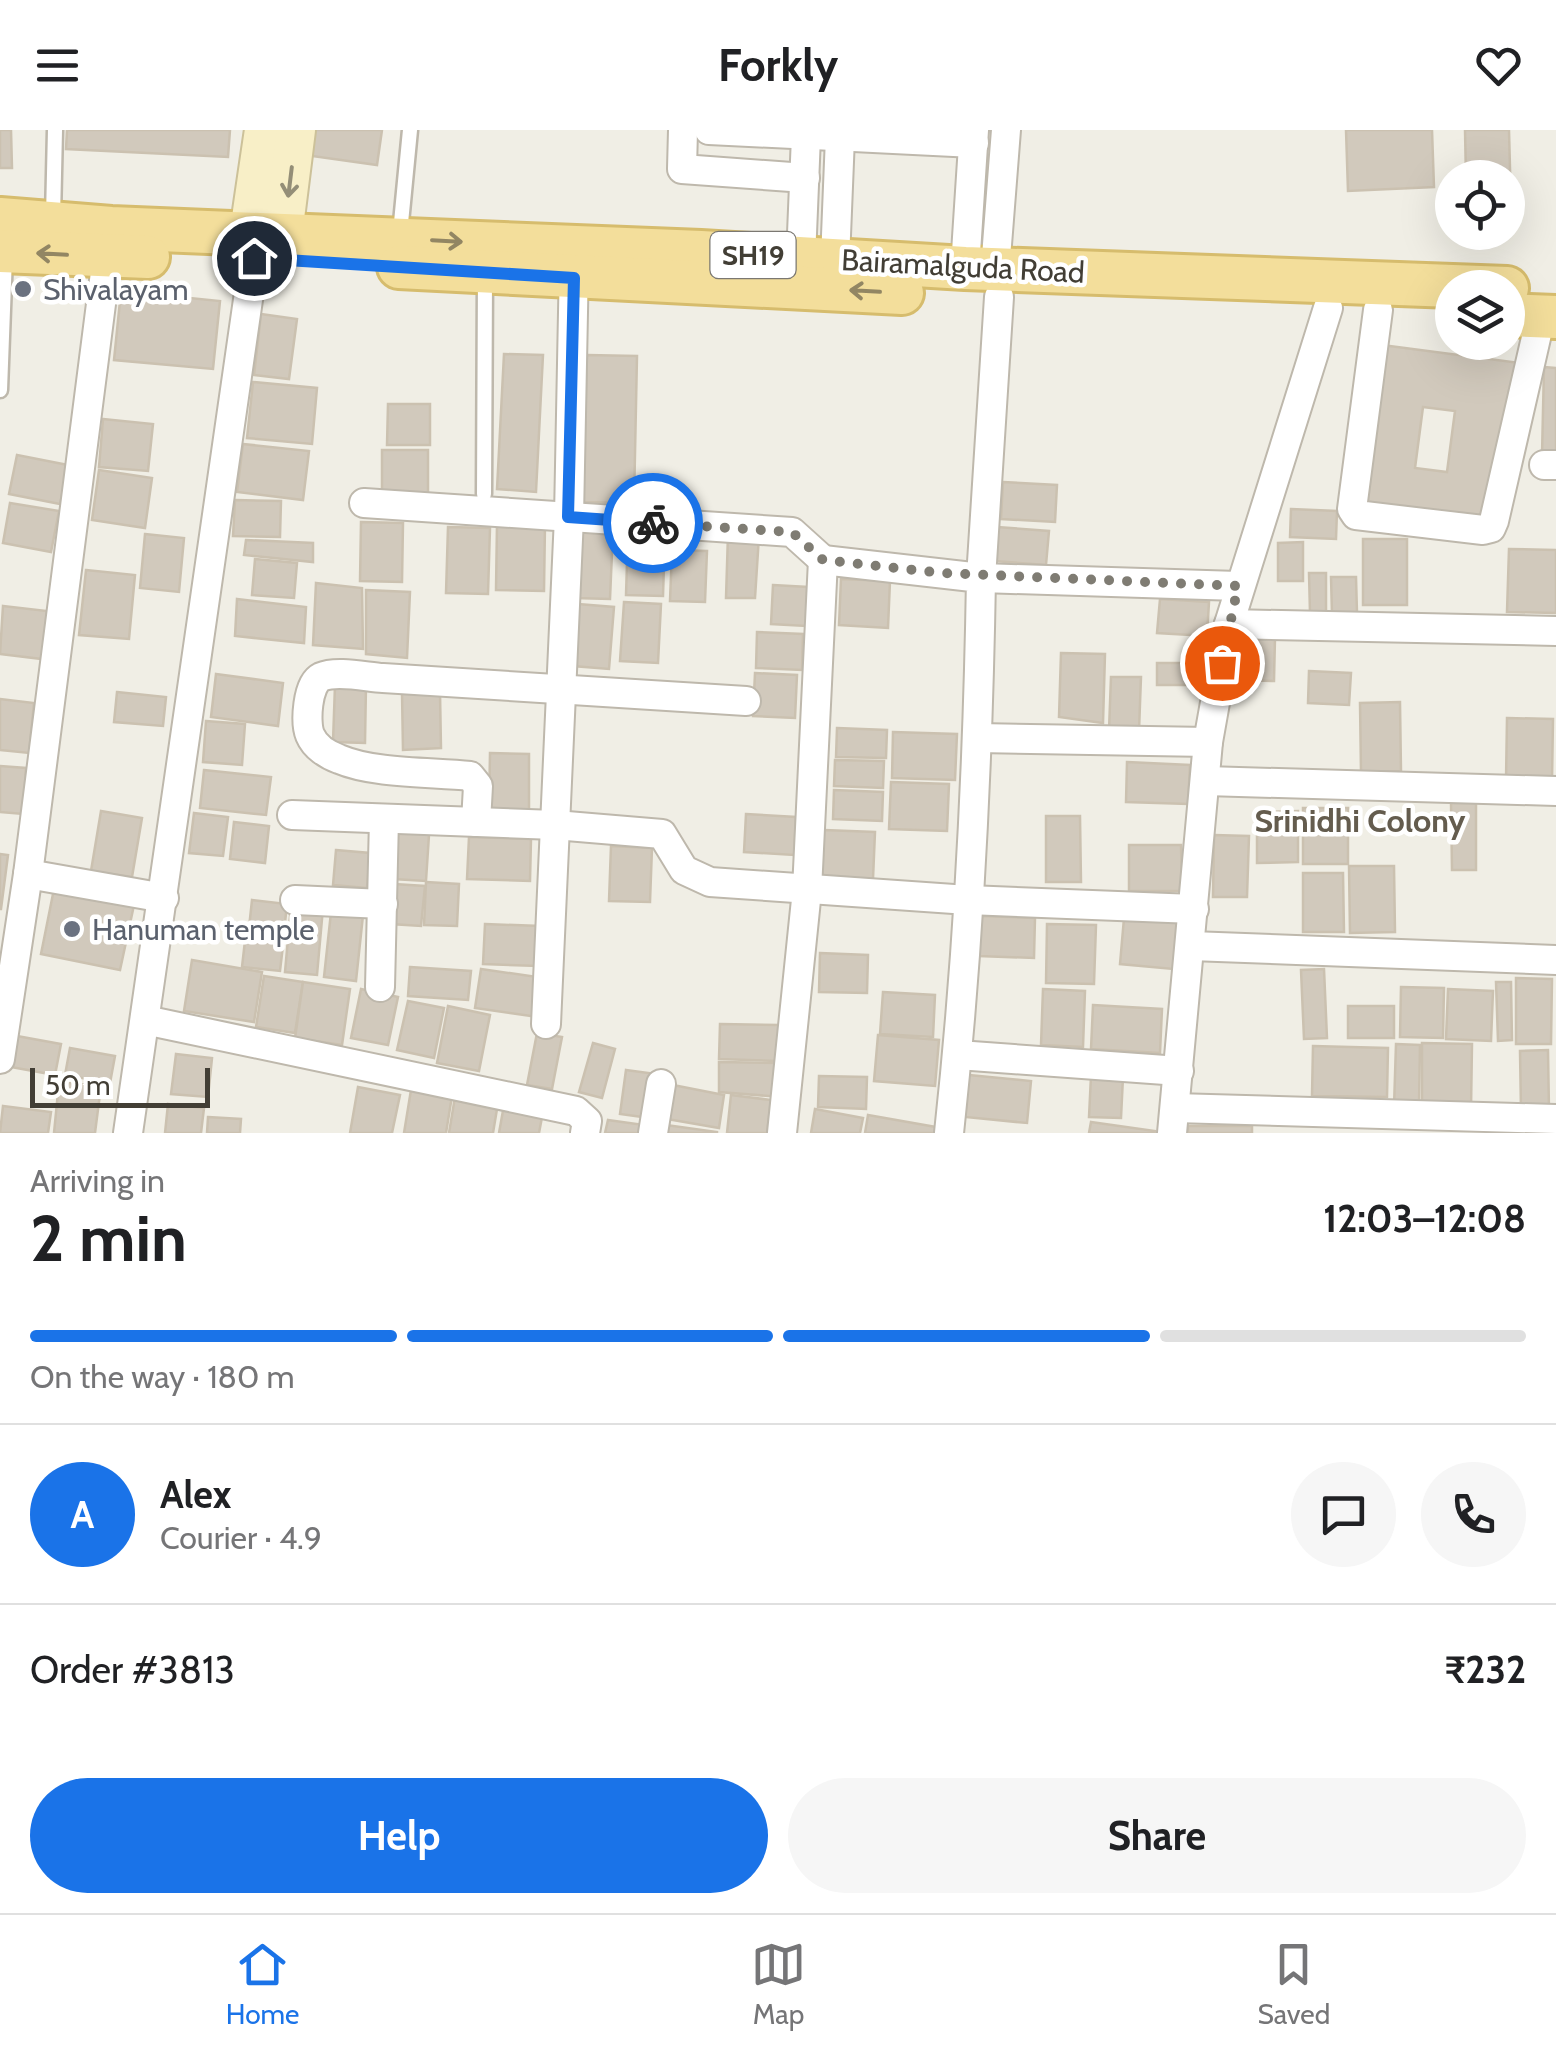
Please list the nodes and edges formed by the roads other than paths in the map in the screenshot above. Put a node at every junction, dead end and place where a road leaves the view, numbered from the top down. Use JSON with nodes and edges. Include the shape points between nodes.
{"nodes":[{"id":1,"x":55,"y":130,"type":"edge"},
{"id":2,"x":264,"y":130,"type":"edge"},
{"id":3,"x":296,"y":130,"type":"edge"},
{"id":4,"x":410,"y":130,"type":"edge"},
{"id":5,"x":683,"y":130,"type":"edge"},
{"id":6,"x":709,"y":130,"type":"edge"},
{"id":7,"x":1006,"y":130,"type":"edge"},
{"id":8,"x":806,"y":136,"type":"junction"},
{"id":9,"x":840,"y":137,"type":"junction"},
{"id":10,"x":974,"y":137,"type":"edge"},
{"id":11,"x":805,"y":178,"type":"junction"},
{"id":12,"x":52,"y":222,"type":"junction"},
{"id":13,"x":400,"y":239,"type":"junction"},
{"id":14,"x":2,"y":241,"type":"edge"},
{"id":15,"x":262,"y":241,"type":"junction"},
{"id":16,"x":107,"y":257,"type":"junction"},
{"id":17,"x":818,"y":259,"type":"junction"},
{"id":18,"x":574,"y":263,"type":"junction"},
{"id":19,"x":485,"y":273,"type":"junction"},
{"id":20,"x":987,"y":278,"type":"junction"},
{"id":21,"x":1435,"y":287,"type":"edge"},
{"id":22,"x":1,"y":308,"type":"edge"},
{"id":23,"x":1328,"y":308,"type":"junction"},
{"id":24,"x":1540,"y":309,"type":"edge"},
{"id":25,"x":1378,"y":310,"type":"junction"},
{"id":26,"x":1435,"y":312,"type":"edge"},
{"id":27,"x":0,"y":390,"type":"edge"},
{"id":28,"x":484,"y":494,"type":"dead end"},
{"id":29,"x":364,"y":504,"type":"dead end"},
{"id":30,"x":568,"y":517,"type":"junction"},
{"id":31,"x":823,"y":560,"type":"junction"},
{"id":32,"x":982,"y":578,"type":"junction"},
{"id":33,"x":1238,"y":586,"type":"junction"},
{"id":34,"x":1229,"y":624,"type":"junction"},
{"id":35,"x":1556,"y":631,"type":"edge"},
{"id":36,"x":561,"y":688,"type":"junction"},
{"id":37,"x":746,"y":702,"type":"dead end"},
{"id":38,"x":978,"y":738,"type":"junction"},
{"id":39,"x":1208,"y":742,"type":"junction"},
{"id":40,"x":1206,"y":782,"type":"junction"},
{"id":41,"x":1556,"y":791,"type":"edge"},
{"id":42,"x":292,"y":815,"type":"dead end"},
{"id":43,"x":384,"y":819,"type":"junction"},
{"id":44,"x":476,"y":822,"type":"junction"},
{"id":45,"x":555,"y":824,"type":"junction"},
{"id":46,"x":28,"y":874,"type":"junction"},
{"id":47,"x":807,"y":890,"type":"junction"},
{"id":48,"x":164,"y":898,"type":"junction"},
{"id":49,"x":295,"y":900,"type":"dead end"},
{"id":50,"x":968,"y":900,"type":"junction"},
{"id":51,"x":383,"y":904,"type":"junction"},
{"id":52,"x":1194,"y":909,"type":"junction"},
{"id":53,"x":1191,"y":946,"type":"junction"},
{"id":54,"x":1556,"y":960,"type":"edge"},
{"id":55,"x":380,"y":987,"type":"dead end"},
{"id":56,"x":146,"y":1020,"type":"junction"},
{"id":57,"x":546,"y":1024,"type":"dead end"},
{"id":58,"x":958,"y":1055,"type":"junction"},
{"id":59,"x":0,"y":1058,"type":"edge"},
{"id":60,"x":1180,"y":1071,"type":"junction"},
{"id":61,"x":661,"y":1084,"type":"dead end"},
{"id":62,"x":1556,"y":1119,"type":"edge"},
{"id":63,"x":1173,"y":1120,"type":"edge"},
{"id":64,"x":128,"y":1133,"type":"edge"},
{"id":65,"x":585,"y":1133,"type":"edge"},
{"id":66,"x":653,"y":1133,"type":"edge"},
{"id":67,"x":782,"y":1133,"type":"edge"},
{"id":68,"x":950,"y":1133,"type":"edge"}],
"edges":[{"from":1,"to":12,"type":"lane"},
{"from":2,"to":15,"type":"street"},
{"from":3,"to":15,"type":"street","one_way":true},
{"from":4,"to":13,"type":"lane"},
{"from":5,"to":11,"type":"street","via":[[682,169]]},
{"from":6,"to":8,"type":"street"},
{"from":7,"to":20,"type":"street"},
{"from":8,"to":9,"type":"street"},
{"from":8,"to":11,"type":"street"},
{"from":9,"to":10,"type":"street"},
{"from":9,"to":17,"type":"street"},
{"from":10,"to":20,"type":"street"},
{"from":11,"to":17,"type":"street"},
{"from":12,"to":14,"type":"main road","name":"Bairamalguda Road","number":"SH19"},
{"from":12,"to":15,"type":"main road","name":"Bairamalguda Road","number":"SH19"},
{"from":13,"to":15,"type":"main road","name":"Bairamalguda Road","number":"SH19"},
{"from":13,"to":18,"type":"main road","name":"Bairamalguda Road","number":"SH19","one_way":true},
{"from":16,"to":14,"type":"main road","name":"Bairamalguda Road","number":"SH19","one_way":true},
{"from":14,"to":22,"type":"lane"},
{"from":15,"to":16,"type":"main road","name":"Bairamalguda Road","number":"SH19"},
{"from":15,"to":19,"type":"main road","name":"Bairamalguda Road","number":"SH19"},
{"from":15,"to":48,"type":"street"},
{"from":16,"to":46,"type":"street"},
{"from":17,"to":18,"type":"main road","name":"Bairamalguda Road","number":"SH19"},
{"from":17,"to":20,"type":"main road","name":"Bairamalguda Road","number":"SH19"},
{"from":18,"to":19,"type":"main road","name":"Bairamalguda Road","number":"SH19"},
{"from":20,"to":18,"type":"main road","name":"Bairamalguda Road","number":"SH19","one_way":true},
{"from":18,"to":30,"type":"street"},
{"from":19,"to":28,"type":"lane"},
{"from":20,"to":21,"type":"main road","name":"Bairamalguda Road","number":"SH19"},
{"from":20,"to":23,"type":"main road","name":"Bairamalguda Road","number":"SH19"},
{"from":20,"to":32,"type":"street"},
{"from":22,"to":27,"type":"lane"},
{"from":23,"to":25,"type":"main road","name":"Bairamalguda Road","number":"SH19"},
{"from":23,"to":33,"type":"street"},
{"from":24,"to":25,"type":"street","via":[[1494,521],[1483,530],[1352,509]]},
{"from":25,"to":26,"type":"main road","name":"Bairamalguda Road","number":"SH19"},
{"from":29,"to":30,"type":"street"},
{"from":30,"to":31,"type":"street","via":[[792,532]]},
{"from":30,"to":36,"type":"street"},
{"from":31,"to":32,"type":"street"},
{"from":31,"to":47,"type":"street"},
{"from":32,"to":33,"type":"street"},
{"from":32,"to":38,"type":"street"},
{"from":33,"to":34,"type":"street"},
{"from":34,"to":35,"type":"street"},
{"from":34,"to":39,"type":"street"},
{"from":36,"to":37,"type":"street"},
{"from":36,"to":44,"type":"street","via":[[332,676],[315,682],[308,728],[318,746],[366,766],[470,776],[478,786]]},
{"from":36,"to":45,"type":"street"},
{"from":38,"to":39,"type":"street"},
{"from":38,"to":50,"type":"street"},
{"from":39,"to":40,"type":"street"},
{"from":40,"to":41,"type":"street"},
{"from":40,"to":52,"type":"street"},
{"from":42,"to":43,"type":"street"},
{"from":43,"to":44,"type":"street"},
{"from":43,"to":51,"type":"street"},
{"from":44,"to":45,"type":"street"},
{"from":45,"to":47,"type":"street","via":[[662,834],[684,870],[710,882]]},
{"from":45,"to":57,"type":"street"},
{"from":46,"to":48,"type":"street"},
{"from":46,"to":59,"type":"street"},
{"from":47,"to":50,"type":"street"},
{"from":47,"to":67,"type":"street"},
{"from":48,"to":56,"type":"street"},
{"from":49,"to":51,"type":"street"},
{"from":50,"to":52,"type":"street"},
{"from":50,"to":58,"type":"street"},
{"from":51,"to":55,"type":"street"},
{"from":52,"to":53,"type":"street"},
{"from":53,"to":54,"type":"street"},
{"from":53,"to":60,"type":"street"},
{"from":56,"to":64,"type":"street"},
{"from":56,"to":65,"type":"street","via":[[576,1111],[587,1121]]},
{"from":58,"to":60,"type":"street"},
{"from":58,"to":68,"type":"street"},
{"from":60,"to":63,"type":"street"},
{"from":61,"to":66,"type":"street"},
{"from":62,"to":63,"type":"street"}]}
